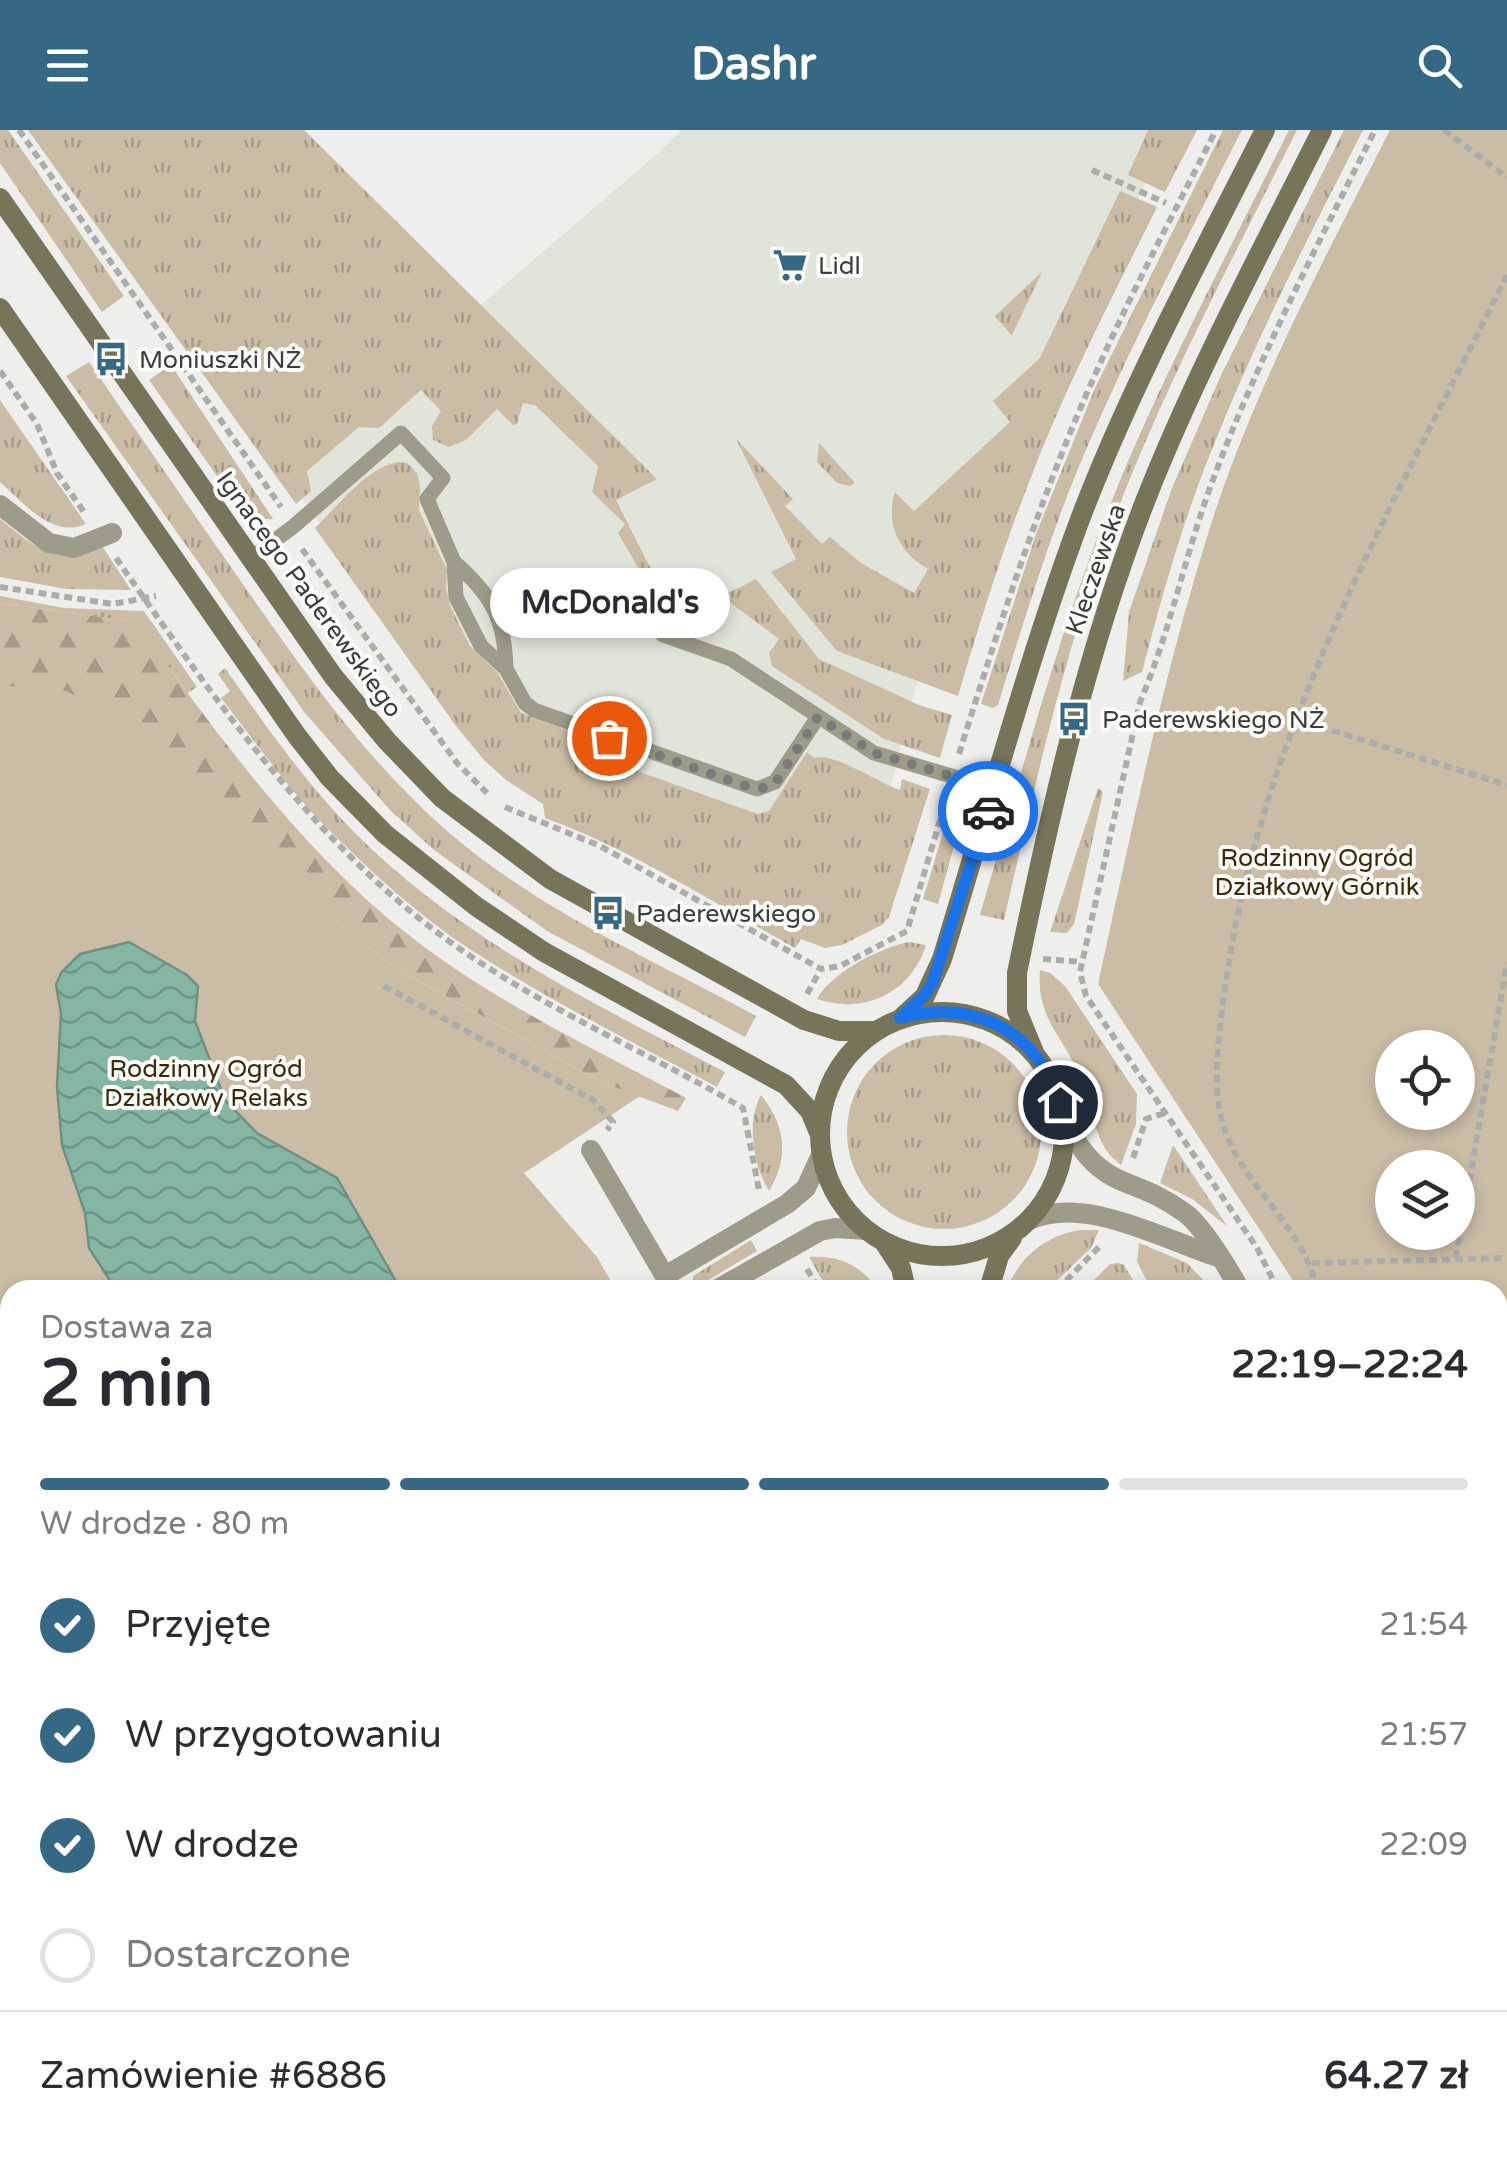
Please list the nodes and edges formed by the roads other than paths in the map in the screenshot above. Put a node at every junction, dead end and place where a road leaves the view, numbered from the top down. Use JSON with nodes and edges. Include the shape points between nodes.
{"nodes":[{"id":1,"x":1265,"y":130,"type":"edge"},
{"id":2,"x":1322,"y":130,"type":"edge"},
{"id":3,"x":0,"y":198,"type":"edge"},
{"id":4,"x":0,"y":308,"type":"edge"},
{"id":5,"x":0,"y":505,"type":"edge"},
{"id":6,"x":112,"y":533,"type":"dead end"},
{"id":7,"x":250,"y":559,"type":"junction"},
{"id":8,"x":454,"y":562,"type":"junction"},
{"id":9,"x":663,"y":635,"type":"dead end"},
{"id":10,"x":506,"y":669,"type":"junction"},
{"id":11,"x":818,"y":717,"type":"junction"},
{"id":12,"x":995,"y":789,"type":"junction"},
{"id":13,"x":900,"y":1018,"type":"junction"},
{"id":14,"x":876,"y":1030,"type":"junction"},
{"id":15,"x":1034,"y":1052,"type":"junction"},
{"id":16,"x":1064,"y":1120,"type":"junction"},
{"id":17,"x":821,"y":1146,"type":"junction"},
{"id":18,"x":591,"y":1150,"type":"road end"},
{"id":19,"x":1025,"y":1224,"type":"junction"},
{"id":20,"x":875,"y":1236,"type":"junction"},
{"id":21,"x":1218,"y":1257,"type":"junction"},
{"id":22,"x":667,"y":1280,"type":"edge"},
{"id":23,"x":673,"y":1280,"type":"edge"},
{"id":24,"x":734,"y":1280,"type":"edge"},
{"id":25,"x":904,"y":1280,"type":"edge"},
{"id":26,"x":992,"y":1280,"type":"edge"},
{"id":27,"x":1233,"y":1280,"type":"edge"}],
"edges":[{"from":1,"to":12,"type":"main road","name":"Kleczewska","via":[[1101,468],[1054,592]]},
{"from":2,"to":15,"type":"main road","name":"Kleczewska","via":[[1189,398],[1091,656],[1017,973],[1018,1012]]},
{"from":3,"to":7,"type":"main road","name":"Ignacego Paderewskiego"},
{"from":4,"to":17,"type":"main road","via":[[288,725],[360,809],[442,881],[519,936],[786,1085],[810,1111]]},
{"from":5,"to":6,"type":"street","via":[[49,543],[74,548]]},
{"from":7,"to":8,"type":"lane","via":[[401,433],[443,478],[427,499]]},
{"from":7,"to":14,"type":"main road","name":"Ignacego Paderewskiego","via":[[378,730],[477,826],[580,897],[804,1020],[839,1030]]},
{"from":8,"to":10,"type":"lane","via":[[456,597],[481,646]]},
{"from":8,"to":10,"type":"lane","via":[[480,585],[505,634]]},
{"from":9,"to":11,"type":"lane","via":[[731,659]]},
{"from":10,"to":11,"type":"lane","via":[[534,710],[757,788],[776,782]]},
{"from":11,"to":12,"type":"lane","via":[[874,753]]},
{"from":12,"to":13,"type":"main road","name":"Kleczewska","via":[[932,984]]},
{"from":13,"to":14,"type":"main road"},
{"from":13,"to":15,"type":"main road","via":[[940,1011],[982,1018]]},
{"from":14,"to":17,"type":"main road","via":[[835,1076],[822,1111]]},
{"from":15,"to":16,"type":"main road","via":[[1054,1084]]},
{"from":16,"to":19,"type":"main road","via":[[1054,1184]]},
{"from":16,"to":21,"type":"street","via":[[1092,1164],[1190,1216]]},
{"from":17,"to":20,"type":"main road","via":[[842,1204]]},
{"from":17,"to":23,"type":"street","via":[[806,1188]]},
{"from":18,"to":22,"type":"street"},
{"from":19,"to":20,"type":"main road","via":[[984,1249],[943,1257],[902,1250]]},
{"from":19,"to":21,"type":"street","via":[[1054,1212],[1096,1214]]},
{"from":19,"to":26,"type":"main road","via":[[999,1256]]},
{"from":20,"to":24,"type":"street","via":[[820,1231]]},
{"from":20,"to":25,"type":"main road"},
{"from":21,"to":27,"type":"street"}]}
